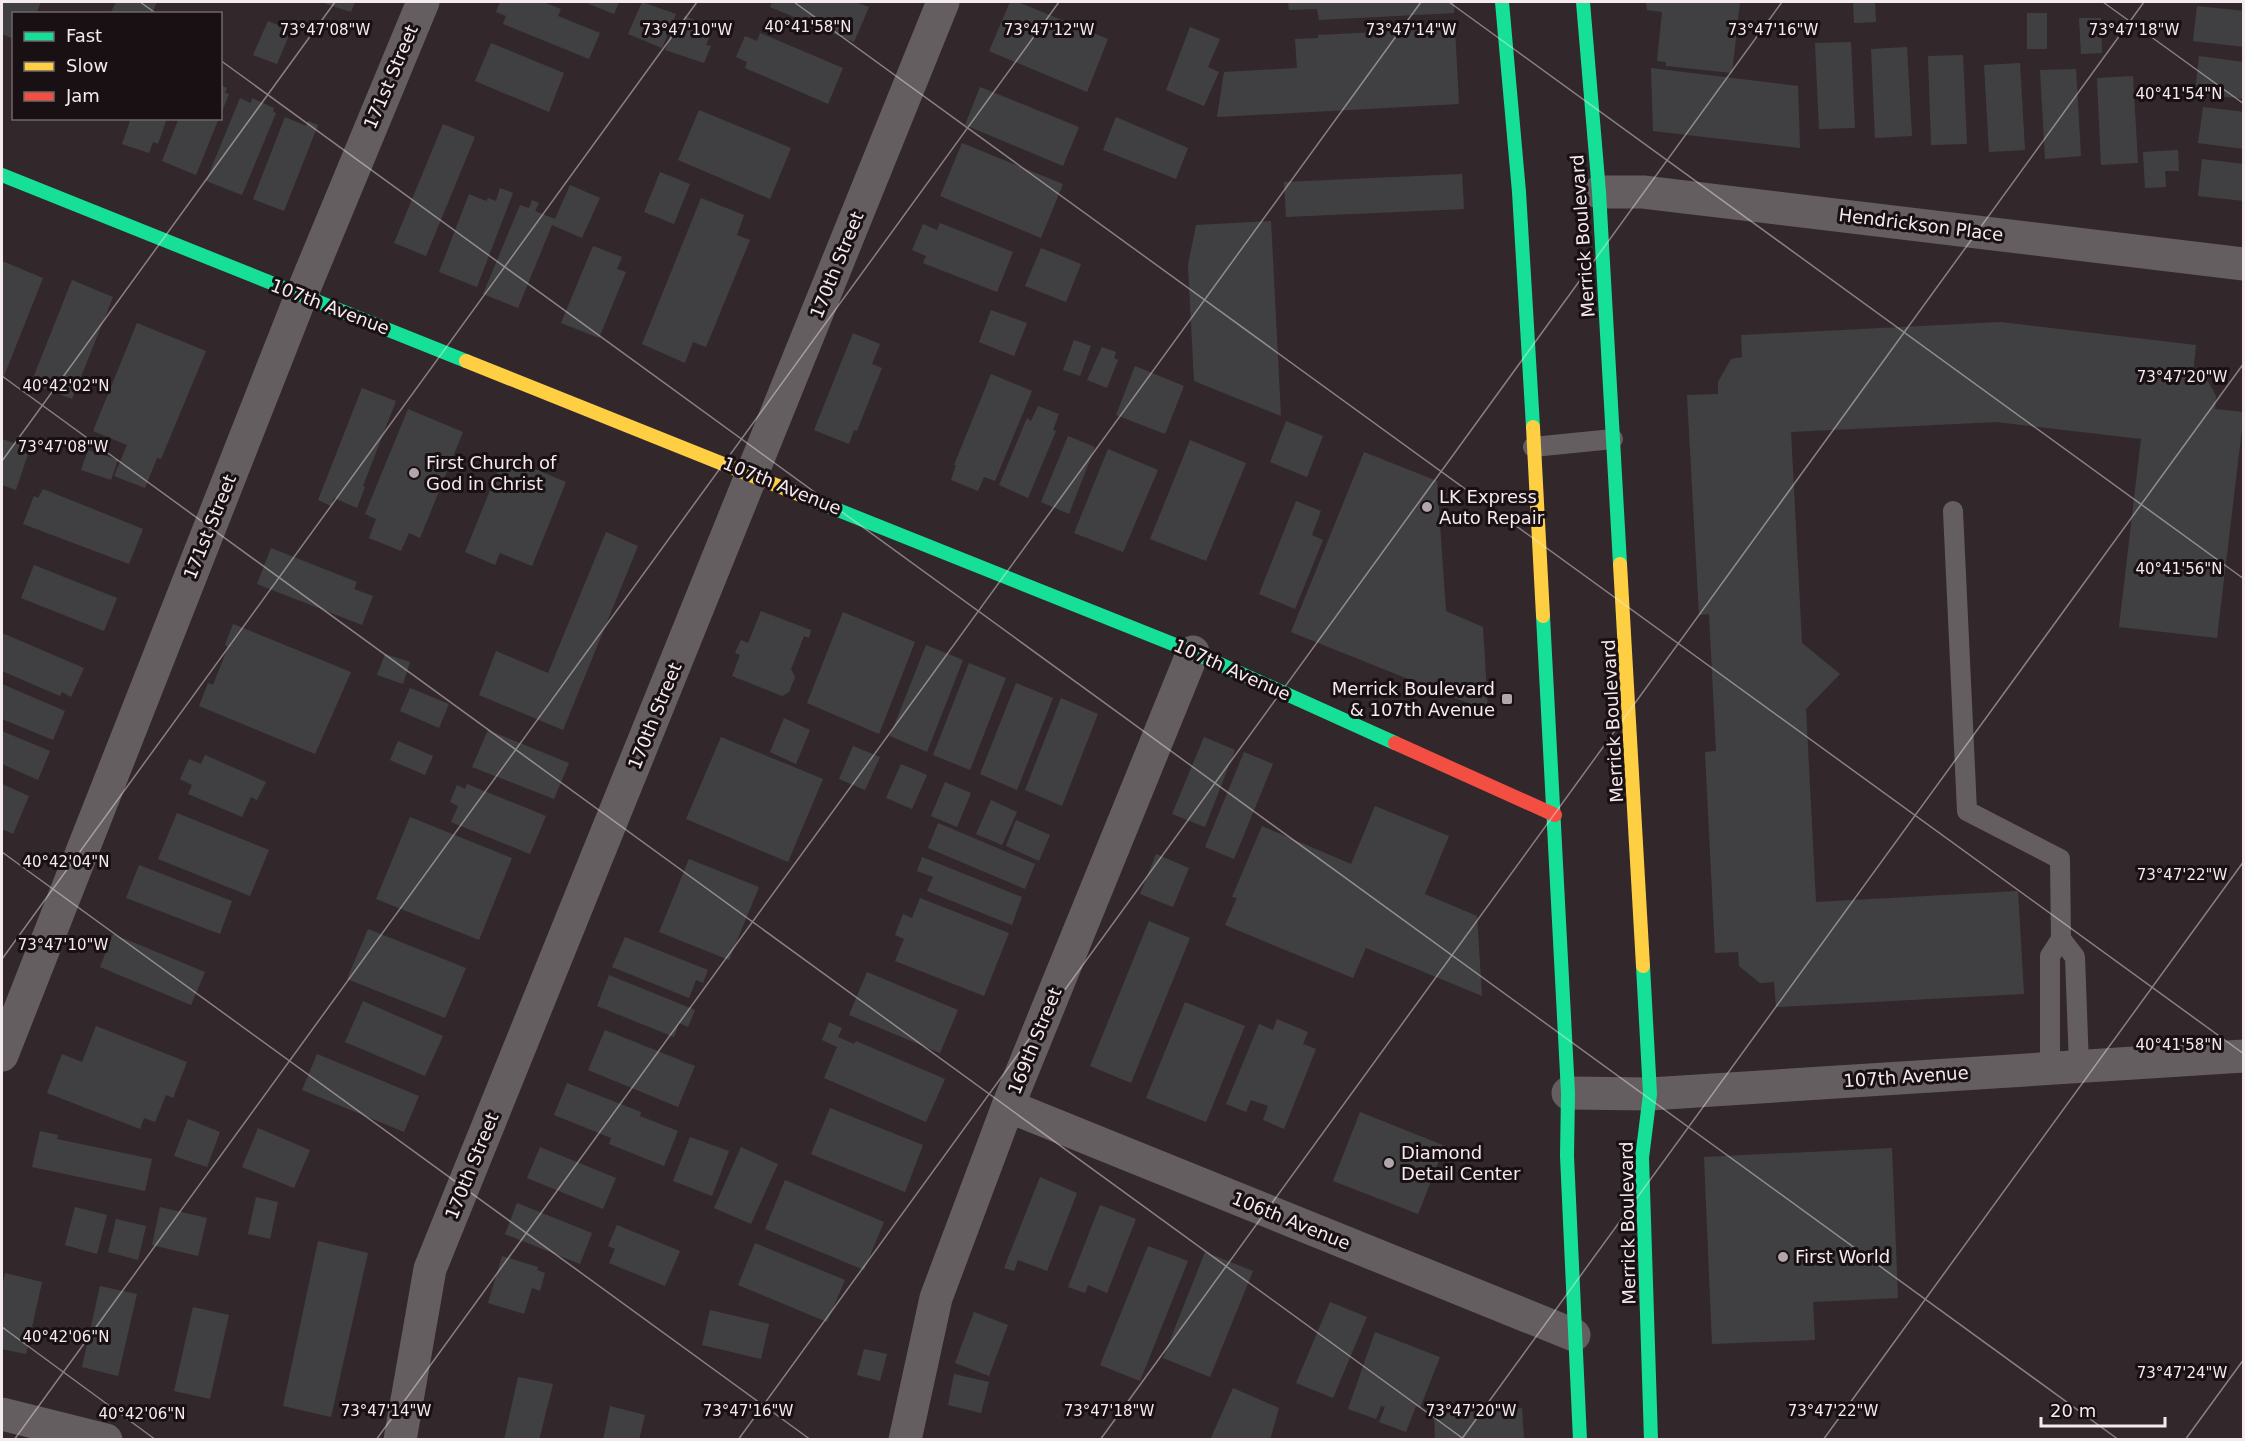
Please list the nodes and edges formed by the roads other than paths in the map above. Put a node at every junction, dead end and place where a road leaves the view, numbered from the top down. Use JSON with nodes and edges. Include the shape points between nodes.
{"nodes":[{"id":1,"x":423,"y":2,"type":"edge"},
{"id":2,"x":943,"y":2,"type":"edge"},
{"id":3,"x":1502,"y":2,"type":"edge"},
{"id":4,"x":1583,"y":2,"type":"edge"},
{"id":5,"x":2,"y":175,"type":"edge"},
{"id":6,"x":1599,"y":192,"type":"junction"},
{"id":7,"x":2244,"y":264,"type":"edge"},
{"id":8,"x":301,"y":296,"type":"junction"},
{"id":9,"x":1613,"y":439,"type":"junction"},
{"id":10,"x":1533,"y":447,"type":"junction"},
{"id":11,"x":752,"y":474,"type":"junction"},
{"id":12,"x":1953,"y":511,"type":"dead end"},
{"id":13,"x":1193,"y":652,"type":"junction"},
{"id":14,"x":1555,"y":815,"type":"junction"},
{"id":15,"x":2061,"y":939,"type":"junction"},
{"id":16,"x":2,"y":1055,"type":"edge"},
{"id":17,"x":2244,"y":1056,"type":"edge"},
{"id":18,"x":2065,"y":1067,"type":"junction"},
{"id":19,"x":1568,"y":1093,"type":"junction"},
{"id":20,"x":1650,"y":1094,"type":"junction"},
{"id":21,"x":1008,"y":1106,"type":"junction"},
{"id":22,"x":1574,"y":1335,"type":"junction"},
{"id":23,"x":2,"y":1414,"type":"edge"},
{"id":24,"x":106,"y":1440,"type":"edge"},
{"id":25,"x":400,"y":1440,"type":"edge"},
{"id":26,"x":906,"y":1440,"type":"edge"},
{"id":27,"x":1580,"y":1440,"type":"edge"},
{"id":28,"x":1651,"y":1440,"type":"edge"}],
"edges":[{"from":1,"to":8,"type":"street","name":"171st Street"},
{"from":2,"to":11,"type":"street","name":"170th Street"},
{"from":3,"to":10,"type":"main road","via":[[1519,192]]},
{"from":4,"to":6,"type":"main road","name":"Merrick Boulevard"},
{"from":5,"to":8,"type":"main road","name":"107th Avenue"},
{"from":6,"to":7,"type":"street","name":"Hendrickson Place","via":[[1643,192]]},
{"from":6,"to":9,"type":"main road","name":"Merrick Boulevard"},
{"from":8,"to":11,"type":"main road","name":"107th Avenue"},
{"from":8,"to":16,"type":"street","name":"171st Street"},
{"from":9,"to":10,"type":"lane"},
{"from":9,"to":20,"type":"main road","name":"Merrick Boulevard"},
{"from":10,"to":14,"type":"main road"},
{"from":11,"to":13,"type":"main road","name":"107th Avenue"},
{"from":11,"to":25,"type":"street","name":"170th Street","via":[[430,1269]]},
{"from":12,"to":15,"type":"lane","via":[[1967,811],[2060,859]]},
{"from":13,"to":14,"type":"main road","name":"107th Avenue"},
{"from":13,"to":21,"type":"street","name":"169th Street"},
{"from":14,"to":19,"type":"main road"},
{"from":15,"to":18,"type":"lane","via":[[2050,956]]},
{"from":15,"to":18,"type":"lane","via":[[2075,957]]},
{"from":17,"to":18,"type":"street","name":"107th Avenue"},
{"from":18,"to":20,"type":"street","name":"107th Avenue"},
{"from":19,"to":20,"type":"street","name":"107th Avenue"},
{"from":19,"to":22,"type":"main road"},
{"from":20,"to":28,"type":"main road","name":"Merrick Boulevard","via":[[1642,1158]]},
{"from":21,"to":22,"type":"street","name":"106th Avenue"},
{"from":21,"to":26,"type":"street","name":"169th Street","via":[[936,1298]]},
{"from":22,"to":27,"type":"main road"},
{"from":23,"to":24,"type":"street"}]}
